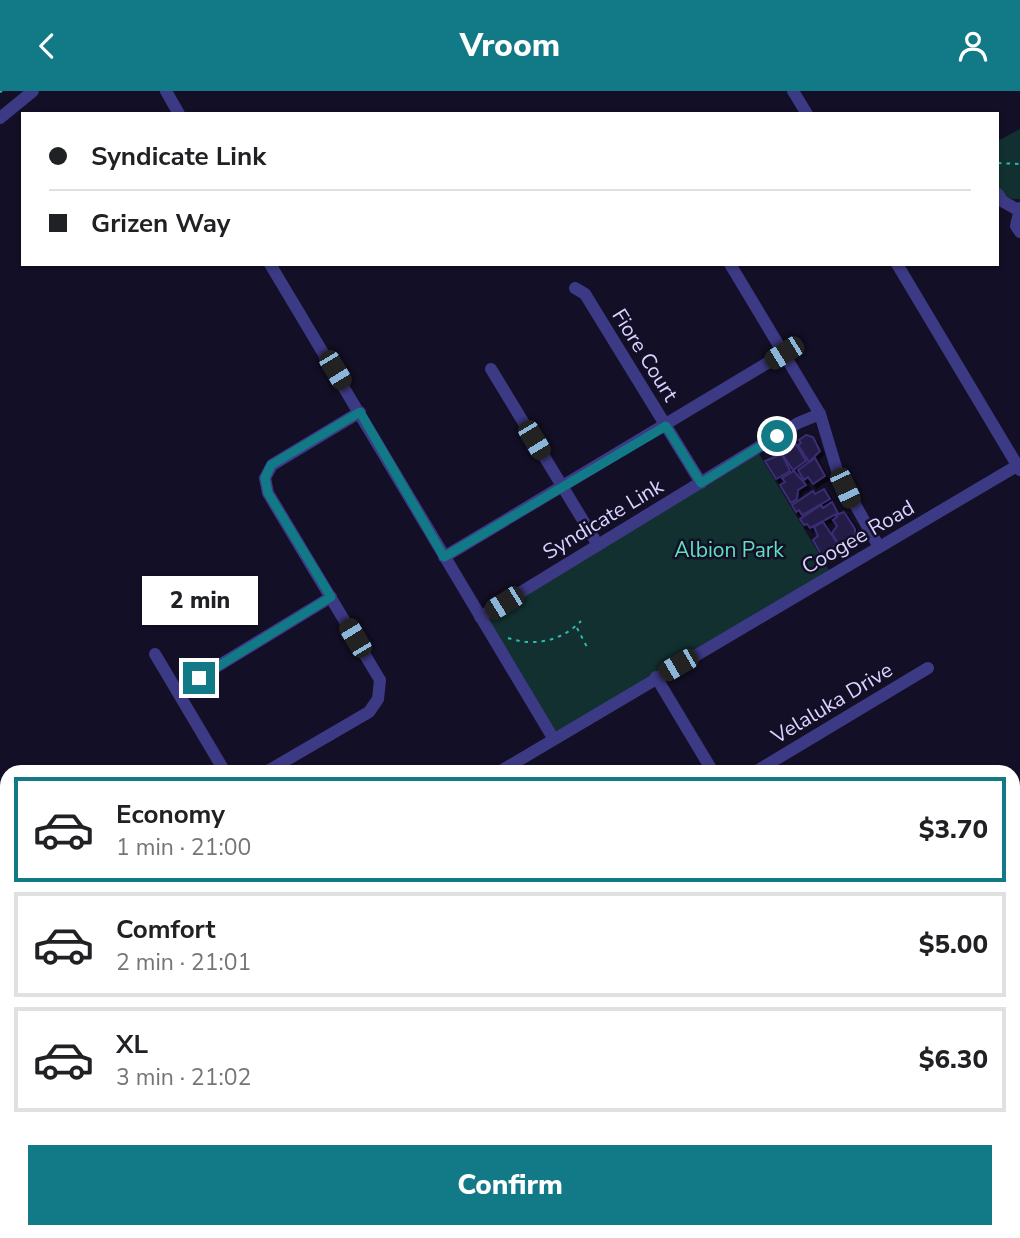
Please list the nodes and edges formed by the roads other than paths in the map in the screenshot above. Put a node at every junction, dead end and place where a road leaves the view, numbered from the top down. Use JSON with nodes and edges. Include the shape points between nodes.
{"nodes":[{"id":1,"x":33,"y":91,"type":"edge"},
{"id":2,"x":166,"y":91,"type":"edge"},
{"id":3,"x":793,"y":91,"type":"edge"},
{"id":4,"x":178,"y":112,"type":"edge"},
{"id":5,"x":806,"y":112,"type":"edge"},
{"id":6,"x":0,"y":118,"type":"edge"},
{"id":7,"x":999,"y":196,"type":"edge"},
{"id":8,"x":1019,"y":209,"type":"edge"},
{"id":9,"x":1020,"y":232,"type":"edge"},
{"id":10,"x":271,"y":266,"type":"edge"},
{"id":11,"x":731,"y":266,"type":"edge"},
{"id":12,"x":898,"y":266,"type":"edge"},
{"id":13,"x":575,"y":288,"type":"dead end"},
{"id":14,"x":784,"y":353,"type":"junction"},
{"id":15,"x":491,"y":369,"type":"dead end"},
{"id":16,"x":360,"y":412,"type":"junction"},
{"id":17,"x":820,"y":414,"type":"junction"},
{"id":18,"x":666,"y":426,"type":"junction"},
{"id":19,"x":1019,"y":466,"type":"edge"},
{"id":20,"x":701,"y":483,"type":"junction"},
{"id":21,"x":563,"y":487,"type":"junction"},
{"id":22,"x":598,"y":545,"type":"junction"},
{"id":23,"x":879,"y":547,"type":"junction"},
{"id":24,"x":444,"y":557,"type":"junction"},
{"id":25,"x":331,"y":597,"type":"junction"},
{"id":26,"x":480,"y":617,"type":"junction"},
{"id":27,"x":155,"y":654,"type":"dead end"},
{"id":28,"x":928,"y":668,"type":"dead end"},
{"id":29,"x":656,"y":677,"type":"junction"},
{"id":30,"x":177,"y":691,"type":"junction"},
{"id":31,"x":553,"y":738,"type":"junction"},
{"id":32,"x":221,"y":765,"type":"edge"},
{"id":33,"x":279,"y":765,"type":"edge"},
{"id":34,"x":510,"y":765,"type":"edge"},
{"id":35,"x":709,"y":765,"type":"edge"},
{"id":36,"x":767,"y":765,"type":"edge"}],
"edges":[{"from":1,"to":6,"type":"street"},
{"from":2,"to":4,"type":"street"},
{"from":3,"to":5,"type":"street"},
{"from":7,"to":8,"type":"street"},
{"from":8,"to":9,"type":"street","via":[[1016,226]]},
{"from":10,"to":16,"type":"street"},
{"from":11,"to":14,"type":"street"},
{"from":12,"to":19,"type":"street"},
{"from":13,"to":18,"type":"street","name":"Fiore Court","via":[[585,294]]},
{"from":14,"to":17,"type":"street"},
{"from":14,"to":18,"type":"street"},
{"from":15,"to":21,"type":"street"},
{"from":16,"to":24,"type":"street"},
{"from":16,"to":25,"type":"street","via":[[271,465],[265,478],[268,493]]},
{"from":17,"to":20,"type":"street","name":"Syndicate Link"},
{"from":17,"to":23,"type":"street","via":[[838,474]]},
{"from":18,"to":20,"type":"street","name":"Fiore Court"},
{"from":18,"to":21,"type":"street"},
{"from":19,"to":23,"type":"street","name":"Coogee Road"},
{"from":20,"to":22,"type":"street","name":"Syndicate Link"},
{"from":21,"to":22,"type":"street"},
{"from":21,"to":24,"type":"street"},
{"from":22,"to":26,"type":"street","name":"Syndicate Link"},
{"from":23,"to":29,"type":"street","name":"Coogee Road"},
{"from":24,"to":26,"type":"street"},
{"from":25,"to":30,"type":"street"},
{"from":25,"to":33,"type":"street","via":[[380,680],[378,699],[369,712]]},
{"from":26,"to":31,"type":"street"},
{"from":27,"to":30,"type":"street"},
{"from":28,"to":36,"type":"street","name":"Velaluka Drive"},
{"from":29,"to":31,"type":"street","name":"Coogee Road"},
{"from":29,"to":35,"type":"street"},
{"from":30,"to":32,"type":"street"},
{"from":31,"to":34,"type":"street","name":"Coogee Road"}]}
